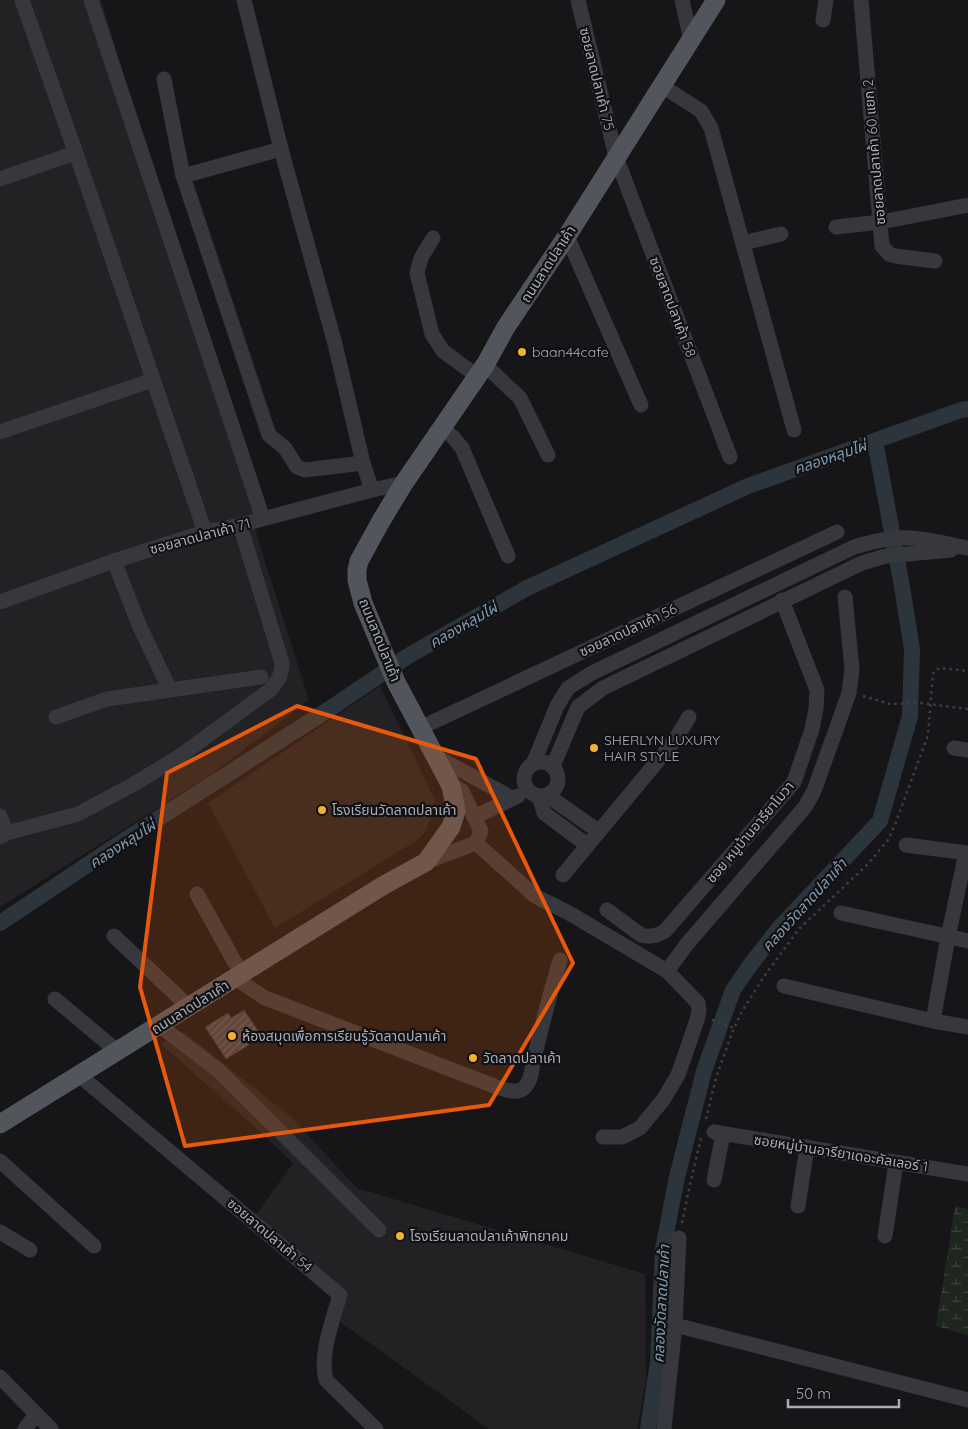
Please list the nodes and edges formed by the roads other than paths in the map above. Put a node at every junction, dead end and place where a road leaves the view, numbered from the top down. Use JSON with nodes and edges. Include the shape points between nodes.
{"nodes":[{"id":1,"x":22,"y":0,"type":"edge"},
{"id":2,"x":91,"y":0,"type":"edge"},
{"id":3,"x":244,"y":0,"type":"edge"},
{"id":4,"x":578,"y":0,"type":"edge"},
{"id":5,"x":682,"y":0,"type":"edge"},
{"id":6,"x":716,"y":0,"type":"edge"},
{"id":7,"x":826,"y":0,"type":"edge"},
{"id":8,"x":861,"y":0,"type":"edge"},
{"id":9,"x":823,"y":20,"type":"dead end"},
{"id":10,"x":691,"y":40,"type":"junction"},
{"id":11,"x":164,"y":79,"type":"dead end"},
{"id":12,"x":662,"y":86,"type":"junction"},
{"id":13,"x":281,"y":149,"type":"junction"},
{"id":14,"x":75,"y":153,"type":"junction"},
{"id":15,"x":616,"y":157,"type":"junction"},
{"id":16,"x":184,"y":176,"type":"junction"},
{"id":17,"x":0,"y":179,"type":"edge"},
{"id":18,"x":968,"y":205,"type":"edge"},
{"id":19,"x":881,"y":222,"type":"junction"},
{"id":20,"x":836,"y":227,"type":"dead end"},
{"id":21,"x":781,"y":234,"type":"dead end"},
{"id":22,"x":567,"y":236,"type":"junction"},
{"id":23,"x":433,"y":238,"type":"dead end"},
{"id":24,"x":743,"y":243,"type":"junction"},
{"id":25,"x":935,"y":261,"type":"dead end"},
{"id":26,"x":481,"y":371,"type":"junction"},
{"id":27,"x":152,"y":380,"type":"junction"},
{"id":28,"x":642,"y":405,"type":"dead end"},
{"id":29,"x":442,"y":428,"type":"junction"},
{"id":30,"x":794,"y":430,"type":"dead end"},
{"id":31,"x":0,"y":432,"type":"edge"},
{"id":32,"x":548,"y":455,"type":"dead end"},
{"id":33,"x":730,"y":457,"type":"dead end"},
{"id":34,"x":363,"y":463,"type":"junction"},
{"id":35,"x":404,"y":483,"type":"junction"},
{"id":36,"x":372,"y":490,"type":"junction"},
{"id":37,"x":263,"y":519,"type":"junction"},
{"id":38,"x":240,"y":525,"type":"junction"},
{"id":39,"x":205,"y":532,"type":"junction"},
{"id":40,"x":836,"y":532,"type":"dead end"},
{"id":41,"x":917,"y":546,"type":"junction"},
{"id":42,"x":968,"y":548,"type":"edge"},
{"id":43,"x":508,"y":556,"type":"dead end"},
{"id":44,"x":114,"y":561,"type":"junction"},
{"id":45,"x":845,"y":597,"type":"dead end"},
{"id":46,"x":782,"y":600,"type":"junction"},
{"id":47,"x":0,"y":602,"type":"edge"},
{"id":48,"x":261,"y":677,"type":"dead end"},
{"id":49,"x":170,"y":690,"type":"junction"},
{"id":50,"x":56,"y":717,"type":"dead end"},
{"id":51,"x":689,"y":717,"type":"dead end"},
{"id":52,"x":420,"y":728,"type":"junction"},
{"id":53,"x":435,"y":756,"type":"junction"},
{"id":54,"x":533,"y":764,"type":"junction"},
{"id":55,"x":553,"y":766,"type":"junction"},
{"id":56,"x":448,"y":782,"type":"junction"},
{"id":57,"x":538,"y":794,"type":"junction"},
{"id":58,"x":512,"y":798,"type":"junction"},
{"id":59,"x":0,"y":816,"type":"edge"},
{"id":60,"x":474,"y":817,"type":"junction"},
{"id":61,"x":598,"y":831,"type":"junction"},
{"id":62,"x":4,"y":835,"type":"edge"},
{"id":63,"x":476,"y":843,"type":"junction"},
{"id":64,"x":587,"y":845,"type":"junction"},
{"id":65,"x":906,"y":845,"type":"dead end"},
{"id":66,"x":967,"y":853,"type":"edge"},
{"id":67,"x":426,"y":862,"type":"junction"},
{"id":68,"x":563,"y":875,"type":"dead end"},
{"id":69,"x":197,"y":894,"type":"dead end"},
{"id":70,"x":607,"y":910,"type":"dead end"},
{"id":71,"x":841,"y":913,"type":"dead end"},
{"id":72,"x":114,"y":936,"type":"dead end"},
{"id":73,"x":948,"y":937,"type":"junction"},
{"id":74,"x":968,"y":941,"type":"edge"},
{"id":75,"x":560,"y":960,"type":"dead end"},
{"id":76,"x":667,"y":971,"type":"junction"},
{"id":77,"x":239,"y":976,"type":"junction"},
{"id":78,"x":784,"y":986,"type":"dead end"},
{"id":79,"x":55,"y":999,"type":"dead end"},
{"id":80,"x":189,"y":1007,"type":"junction"},
{"id":81,"x":934,"y":1020,"type":"junction"},
{"id":82,"x":159,"y":1026,"type":"junction"},
{"id":83,"x":968,"y":1027,"type":"edge"},
{"id":84,"x":118,"y":1052,"type":"junction"},
{"id":85,"x":79,"y":1075,"type":"junction"},
{"id":86,"x":0,"y":1124,"type":"edge"},
{"id":87,"x":603,"y":1137,"type":"dead end"},
{"id":88,"x":806,"y":1148,"type":"junction"},
{"id":89,"x":0,"y":1161,"type":"edge"},
{"id":90,"x":896,"y":1162,"type":"junction"},
{"id":91,"x":968,"y":1174,"type":"edge"},
{"id":92,"x":714,"y":1180,"type":"dead end"},
{"id":93,"x":798,"y":1206,"type":"dead end"},
{"id":94,"x":380,"y":1230,"type":"dead end"},
{"id":95,"x":0,"y":1232,"type":"edge"},
{"id":96,"x":885,"y":1236,"type":"dead end"},
{"id":97,"x":679,"y":1238,"type":"road end"},
{"id":98,"x":94,"y":1246,"type":"dead end"},
{"id":99,"x":30,"y":1250,"type":"dead end"},
{"id":100,"x":675,"y":1325,"type":"junction"},
{"id":101,"x":0,"y":1377,"type":"edge"},
{"id":102,"x":968,"y":1400,"type":"edge"},
{"id":103,"x":36,"y":1414,"type":"junction"},
{"id":104,"x":25,"y":1429,"type":"edge"},
{"id":105,"x":51,"y":1429,"type":"edge"},
{"id":106,"x":376,"y":1429,"type":"edge"},
{"id":107,"x":665,"y":1429,"type":"edge"}],
"edges":[{"from":1,"to":14,"type":"street"},
{"from":2,"to":37,"type":"street"},
{"from":3,"to":13,"type":"street"},
{"from":4,"to":15,"type":"street","name":"ซอยลาดปลาเค้า 75"},
{"from":5,"to":10,"type":"street"},
{"from":6,"to":10,"type":"main road","name":"ถนนลาดปลาเค้า"},
{"from":7,"to":9,"type":"street"},
{"from":8,"to":19,"type":"street","name":"ซอยลาดปลาเค้า 60 แยก 2"},
{"from":10,"to":12,"type":"main road","name":"ถนนลาดปลาเค้า"},
{"from":11,"to":16,"type":"street"},
{"from":12,"to":15,"type":"main road","name":"ถนนลาดปลาเค้า"},
{"from":12,"to":24,"type":"street","via":[[698,108],[706,118]]},
{"from":13,"to":16,"type":"street"},
{"from":13,"to":34,"type":"street","via":[[335,344]]},
{"from":14,"to":17,"type":"street"},
{"from":14,"to":27,"type":"street"},
{"from":15,"to":22,"type":"main road","name":"ถนนลาดปลาเค้า"},
{"from":15,"to":33,"type":"street","name":"ซอยลาดปลาเค้า 58"},
{"from":16,"to":34,"type":"street","via":[[269,435],[285,448],[300,469]]},
{"from":18,"to":19,"type":"street"},
{"from":19,"to":20,"type":"street"},
{"from":19,"to":25,"type":"street","name":"ซอยลาดปลาเค้า 60 แยก 2","via":[[882,246],[889,254]]},
{"from":21,"to":24,"type":"street"},
{"from":22,"to":26,"type":"main road","name":"ถนนลาดปลาเค้า","via":[[506,327]]},
{"from":22,"to":28,"type":"street"},
{"from":23,"to":26,"type":"street","via":[[421,258],[417,273],[432,334],[443,351]]},
{"from":24,"to":30,"type":"street"},
{"from":26,"to":29,"type":"main road","name":"ถนนลาดปลาเค้า"},
{"from":26,"to":32,"type":"street","via":[[520,398]]},
{"from":27,"to":31,"type":"street"},
{"from":27,"to":39,"type":"street"},
{"from":29,"to":35,"type":"main road","name":"ถนนลาดปลาเค้า"},
{"from":29,"to":43,"type":"street","via":[[462,448]]},
{"from":34,"to":36,"type":"street"},
{"from":35,"to":36,"type":"street","name":"ซอยลาดปลาเค้า 71"},
{"from":35,"to":52,"type":"main road","name":"ถนนลาดปลาเค้า","via":[[359,561],[357,570],[363,603],[396,682]]},
{"from":36,"to":37,"type":"street","name":"ซอยลาดปลาเค้า 71"},
{"from":37,"to":38,"type":"street","name":"ซอยลาดปลาเค้า 71"},
{"from":38,"to":39,"type":"street","name":"ซอยลาดปลาเค้า 71"},
{"from":38,"to":62,"type":"street","via":[[282,663],[280,679],[270,690],[180,756],[134,784],[78,814]]},
{"from":39,"to":44,"type":"street","name":"ซอยลาดปลาเค้า 71"},
{"from":40,"to":52,"type":"street","name":"ซอยลาดปลาเค้า 56"},
{"from":41,"to":42,"type":"street"},
{"from":41,"to":46,"type":"street","via":[[902,554],[862,563]]},
{"from":41,"to":54,"type":"street","via":[[898,538],[854,547],[600,669],[568,688]]},
{"from":44,"to":47,"type":"street","name":"ซอยลาดปลาเค้า 71"},
{"from":44,"to":49,"type":"street"},
{"from":45,"to":76,"type":"street","via":[[852,669],[849,692],[814,791],[805,807]]},
{"from":46,"to":55,"type":"street","via":[[603,688],[578,707]]},
{"from":46,"to":70,"type":"street","name":"ซอย หมูบ้านอารียาโมวา","via":[[817,690],[812,729],[794,782],[665,931],[648,937],[642,935]]},
{"from":48,"to":49,"type":"street"},
{"from":49,"to":50,"type":"street","via":[[107,699]]},
{"from":51,"to":61,"type":"street","via":[[675,740]]},
{"from":52,"to":53,"type":"main road","name":"ถนนลาดปลาเค้า"},
{"from":53,"to":56,"type":"main road","name":"ถนนลาดปลาเค้า"},
{"from":53,"to":58,"type":"street"},
{"from":54,"to":55,"type":"street","via":[[543,762]]},
{"from":54,"to":57,"type":"street","via":[[526,771],[524,781]]},
{"from":55,"to":57,"type":"street","via":[[559,782],[553,792]]},
{"from":56,"to":60,"type":"street","via":[[462,792]]},
{"from":56,"to":67,"type":"main road","name":"ถนนลาดปลาเค้า","via":[[456,811],[450,827]]},
{"from":57,"to":58,"type":"street"},
{"from":57,"to":61,"type":"street"},
{"from":57,"to":64,"type":"street","via":[[544,813]]},
{"from":58,"to":60,"type":"street"},
{"from":59,"to":62,"type":"street"},
{"from":60,"to":63,"type":"street","via":[[480,831]]},
{"from":61,"to":64,"type":"street"},
{"from":63,"to":67,"type":"street"},
{"from":63,"to":76,"type":"street","via":[[535,896]]},
{"from":64,"to":68,"type":"street"},
{"from":65,"to":66,"type":"street"},
{"from":66,"to":73,"type":"street"},
{"from":67,"to":77,"type":"main road","name":"ถนนลาดปลาเค้า"},
{"from":69,"to":77,"type":"street"},
{"from":71,"to":73,"type":"street"},
{"from":72,"to":80,"type":"street"},
{"from":73,"to":74,"type":"street"},
{"from":73,"to":81,"type":"street"},
{"from":75,"to":77,"type":"street","via":[[530,1079],[525,1088],[512,1091],[265,998]]},
{"from":76,"to":87,"type":"street","via":[[698,1003],[699,1011],[678,1075],[640,1128],[622,1137]]},
{"from":77,"to":80,"type":"main road","name":"ถนนลาดปลาเค้า"},
{"from":78,"to":81,"type":"street"},
{"from":79,"to":84,"type":"street"},
{"from":80,"to":82,"type":"main road","name":"ถนนลาดปลาเค้า"},
{"from":81,"to":83,"type":"street"},
{"from":82,"to":84,"type":"main road","name":"ถนนลาดปลาเค้า"},
{"from":82,"to":94,"type":"street","via":[[219,1071]]},
{"from":84,"to":85,"type":"main road","name":"ถนนลาดปลาเค้า"},
{"from":85,"to":86,"type":"main road","name":"ถนนลาดปลาเค้า"},
{"from":85,"to":106,"type":"street","name":"ซอยลาดปลาเค้า 54","via":[[340,1295],[324,1360],[326,1380]]},
{"from":88,"to":90,"type":"street","name":"ซอยหมู่บ้านอารียาเดอะคัลเลอร์ 1"},
{"from":88,"to":92,"type":"street","name":"ซอยหมู่บ้านอารียาเดอะคัลเลอร์ 1","via":[[711,1130]]},
{"from":88,"to":93,"type":"street"},
{"from":89,"to":98,"type":"street"},
{"from":90,"to":91,"type":"street","name":"ซอยหมู่บ้านอารียาเดอะคัลเลอร์ 1"},
{"from":90,"to":96,"type":"street"},
{"from":95,"to":99,"type":"street"},
{"from":97,"to":100,"type":"street"},
{"from":100,"to":102,"type":"street"},
{"from":100,"to":107,"type":"street"},
{"from":101,"to":103,"type":"street"},
{"from":103,"to":104,"type":"street"},
{"from":103,"to":105,"type":"street"}]}
